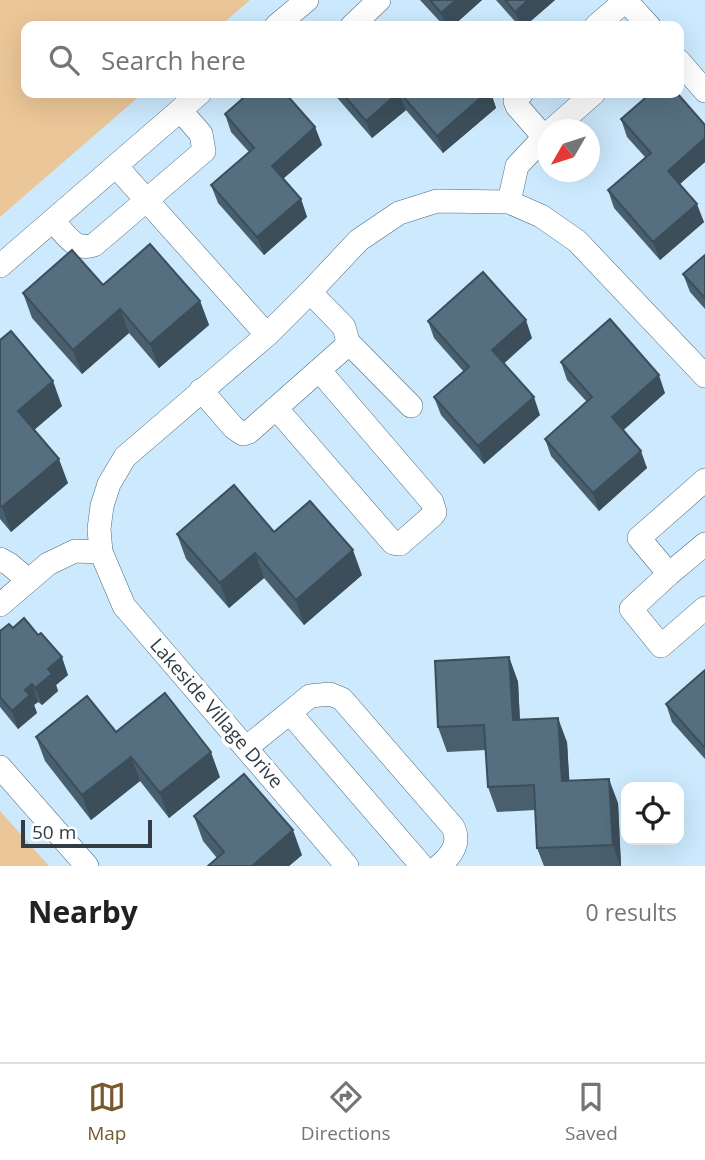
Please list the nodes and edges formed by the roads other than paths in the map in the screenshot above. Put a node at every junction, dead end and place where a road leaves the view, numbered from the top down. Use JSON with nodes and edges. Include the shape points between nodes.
{"nodes":[{"id":1,"x":307,"y":0,"type":"edge"},
{"id":2,"x":379,"y":0,"type":"edge"},
{"id":3,"x":626,"y":0,"type":"edge"},
{"id":4,"x":282,"y":21,"type":"edge"},
{"id":5,"x":357,"y":21,"type":"edge"},
{"id":6,"x":602,"y":21,"type":"edge"},
{"id":7,"x":645,"y":21,"type":"edge"},
{"id":8,"x":684,"y":67,"type":"edge"},
{"id":9,"x":705,"y":91,"type":"edge"},
{"id":10,"x":194,"y":98,"type":"edge"},
{"id":11,"x":518,"y":98,"type":"edge"},
{"id":12,"x":588,"y":98,"type":"edge"},
{"id":13,"x":180,"y":110,"type":"junction"},
{"id":14,"x":564,"y":119,"type":"edge"},
{"id":15,"x":537,"y":123,"type":"edge"},
{"id":16,"x":537,"y":145,"type":"edge"},
{"id":17,"x":116,"y":166,"type":"junction"},
{"id":18,"x":147,"y":201,"type":"junction"},
{"id":19,"x":509,"y":202,"type":"junction"},
{"id":20,"x":53,"y":220,"type":"junction"},
{"id":21,"x":0,"y":266,"type":"edge"},
{"id":22,"x":310,"y":292,"type":"junction"},
{"id":23,"x":267,"y":335,"type":"junction"},
{"id":24,"x":348,"y":342,"type":"junction"},
{"id":25,"x":319,"y":370,"type":"junction"},
{"id":26,"x":705,"y":376,"type":"edge"},
{"id":27,"x":201,"y":390,"type":"junction"},
{"id":28,"x":411,"y":406,"type":"dead end"},
{"id":29,"x":276,"y":408,"type":"junction"},
{"id":30,"x":705,"y":480,"type":"edge"},
{"id":31,"x":705,"y":544,"type":"edge"},
{"id":32,"x":101,"y":552,"type":"junction"},
{"id":33,"x":0,"y":559,"type":"edge"},
{"id":34,"x":669,"y":574,"type":"junction"},
{"id":35,"x":28,"y":580,"type":"junction"},
{"id":36,"x":0,"y":605,"type":"edge"},
{"id":37,"x":705,"y":608,"type":"edge"},
{"id":38,"x":290,"y":713,"type":"junction"},
{"id":39,"x":246,"y":748,"type":"junction"},
{"id":40,"x":0,"y":767,"type":"edge"},
{"id":41,"x":87,"y":866,"type":"edge"},
{"id":42,"x":347,"y":866,"type":"edge"},
{"id":43,"x":422,"y":866,"type":"edge"},
{"id":44,"x":439,"y":866,"type":"edge"}],
"edges":[{"from":1,"to":4,"type":"street"},
{"from":2,"to":5,"type":"street"},
{"from":3,"to":6,"type":"street"},
{"from":3,"to":7,"type":"street"},
{"from":8,"to":9,"type":"street"},
{"from":10,"to":13,"type":"street"},
{"from":11,"to":15,"type":"street","via":[[517,106]]},
{"from":12,"to":14,"type":"street"},
{"from":13,"to":17,"type":"street"},
{"from":13,"to":18,"type":"street","via":[[201,134],[204,151]]},
{"from":16,"to":19,"type":"street","via":[[517,166]]},
{"from":17,"to":18,"type":"street"},
{"from":17,"to":20,"type":"street"},
{"from":18,"to":20,"type":"street","via":[[94,246],[75,245]]},
{"from":18,"to":23,"type":"street"},
{"from":19,"to":22,"type":"street","name":"Lakeside Village Drive","via":[[437,201],[399,213],[359,240]]},
{"from":19,"to":26,"type":"street","name":"Lakeside Village Drive","via":[[541,216],[577,241]]},
{"from":20,"to":21,"type":"street"},
{"from":22,"to":23,"type":"street","name":"Lakeside Village Drive"},
{"from":22,"to":24,"type":"street","via":[[344,327]]},
{"from":23,"to":27,"type":"street","name":"Lakeside Village Drive"},
{"from":24,"to":25,"type":"street"},
{"from":24,"to":28,"type":"street"},
{"from":25,"to":29,"type":"street"},
{"from":25,"to":29,"type":"street","via":[[432,502],[432,516],[400,544],[393,543]]},
{"from":27,"to":29,"type":"street","via":[[243,434]]},
{"from":27,"to":32,"type":"street","name":"Lakeside Village Drive","via":[[124,457],[102,506]]},
{"from":30,"to":34,"type":"street","via":[[639,538]]},
{"from":31,"to":34,"type":"street"},
{"from":32,"to":35,"type":"street","via":[[75,551]]},
{"from":32,"to":39,"type":"street","name":"Lakeside Village Drive","via":[[124,606]]},
{"from":33,"to":35,"type":"street"},
{"from":34,"to":37,"type":"street","via":[[631,609],[660,646]]},
{"from":35,"to":36,"type":"street"},
{"from":38,"to":39,"type":"street"},
{"from":38,"to":43,"type":"street"},
{"from":38,"to":44,"type":"street","via":[[310,696],[330,694],[348,705],[453,827],[454,848]]},
{"from":39,"to":42,"type":"street","name":"Lakeside Village Drive"},
{"from":40,"to":41,"type":"street"}]}
